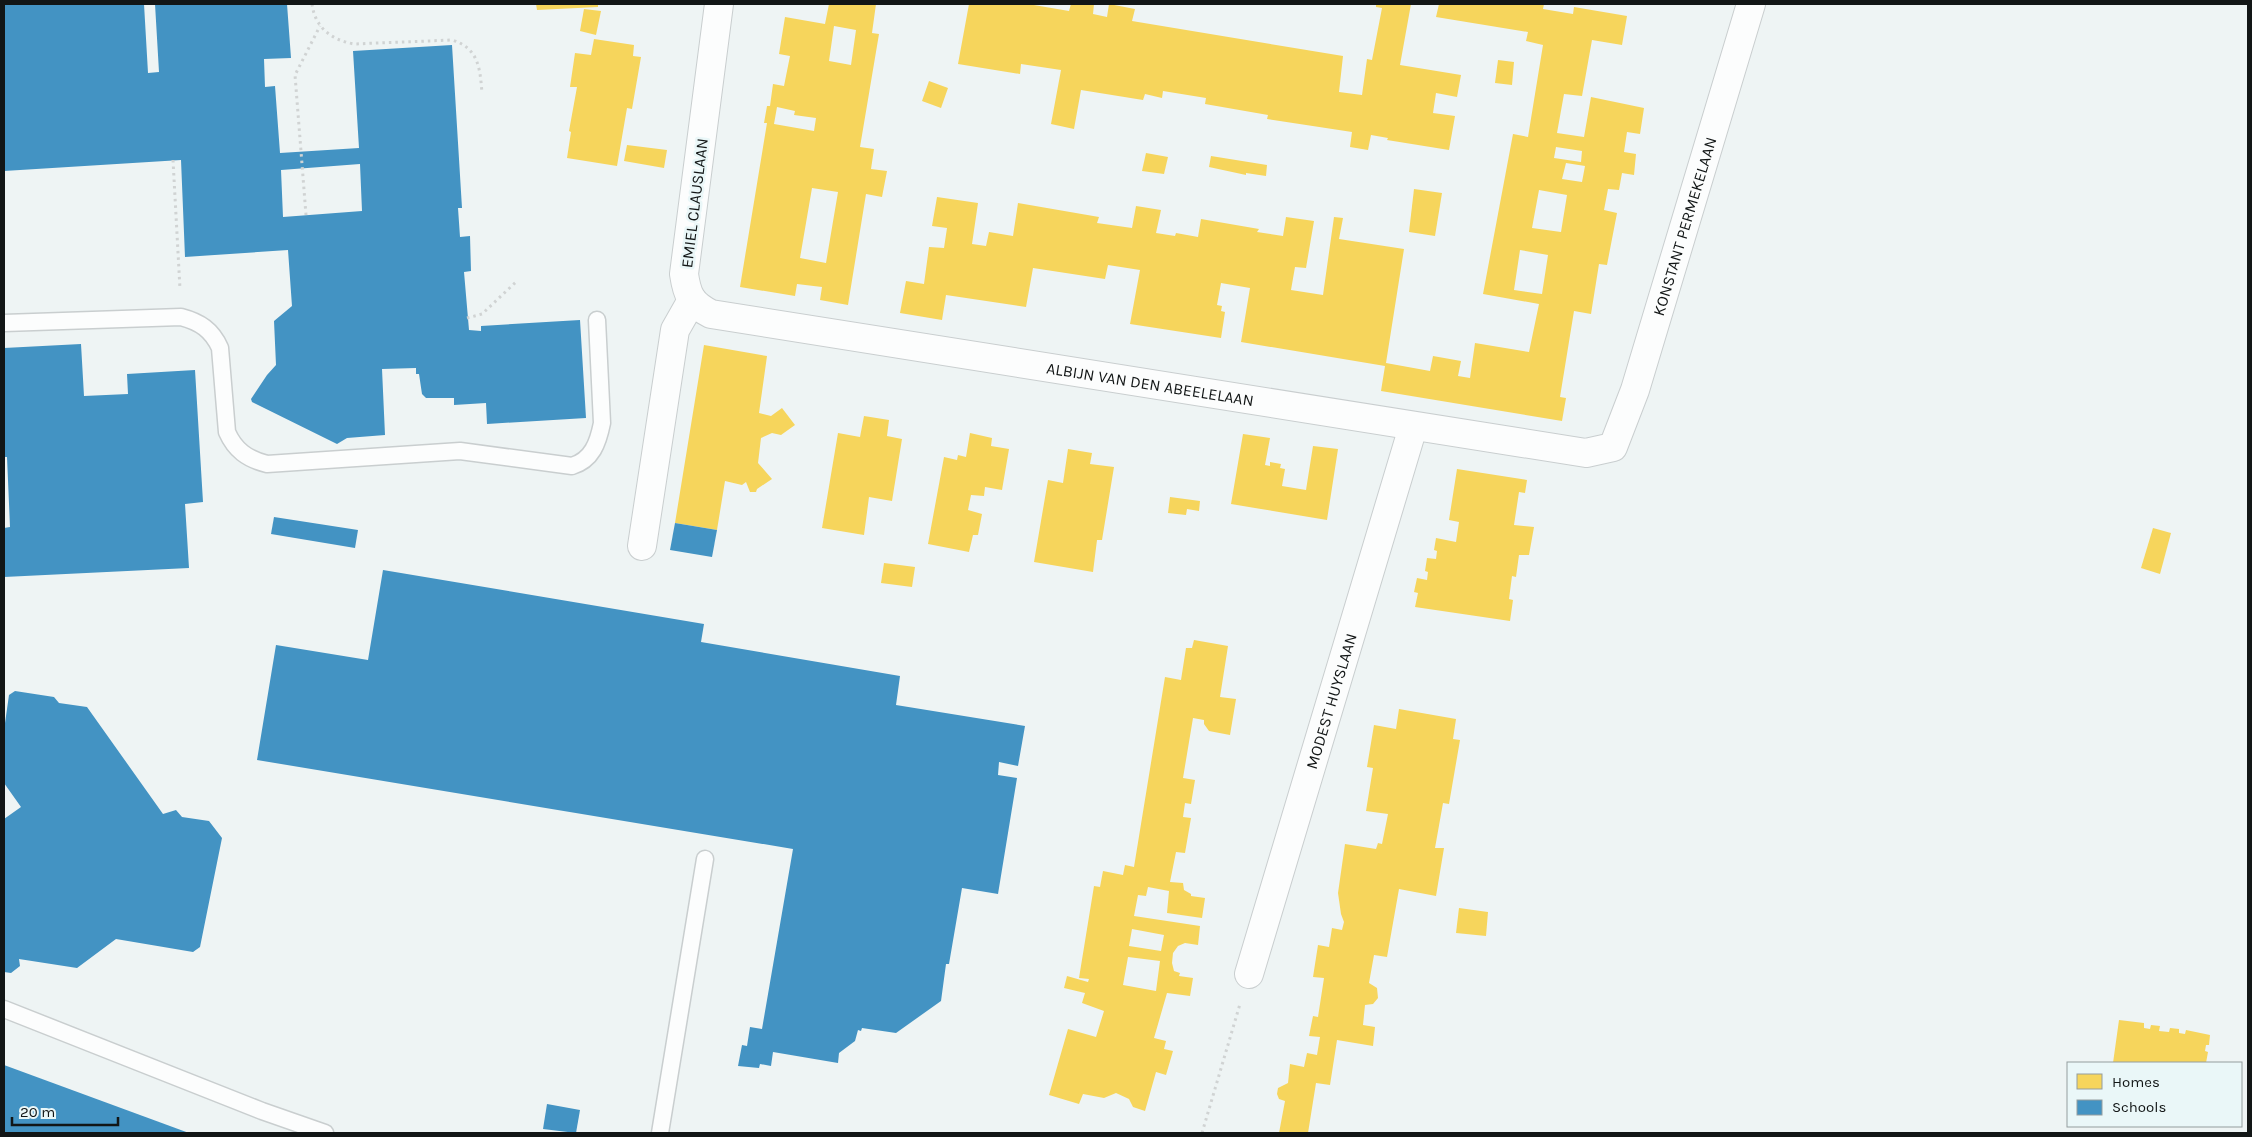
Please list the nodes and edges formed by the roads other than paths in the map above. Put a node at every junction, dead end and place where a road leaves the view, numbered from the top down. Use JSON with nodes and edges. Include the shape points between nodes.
{"nodes":[{"id":1,"x":719,"y":4,"type":"edge"},
{"id":2,"x":1751,"y":4,"type":"edge"},
{"id":3,"x":692,"y":300,"type":"junction"},
{"id":4,"x":597,"y":320,"type":"dead end"},
{"id":5,"x":4,"y":323,"type":"edge"},
{"id":6,"x":1413,"y":427,"type":"junction"},
{"id":7,"x":1613,"y":447,"type":"joint"},
{"id":8,"x":642,"y":546,"type":"dead end"},
{"id":9,"x":705,"y":859,"type":"dead end"},
{"id":10,"x":1249,"y":974,"type":"road end"},
{"id":11,"x":4,"y":1009,"type":"edge"},
{"id":12,"x":325,"y":1133,"type":"edge"},
{"id":13,"x":660,"y":1133,"type":"edge"}],
"edges":[{"from":1,"to":3,"type":"street","name":"EMIEL CLAUSLAAN","via":[[684,274]]},
{"from":2,"to":7,"type":"street","name":"KONSTANT PERMEKELAAN","via":[[1634,390]]},
{"from":3,"to":6,"type":"street","name":"ALBIJN VAN DEN ABEELELAAN","via":[[711,314]]},
{"from":3,"to":8,"type":"street","via":[[675,330]]},
{"from":4,"to":5,"type":"lane","via":[[602,424],[599,440],[583,463],[572,466],[460,451],[267,464],[254,461],[232,444],[227,432],[220,348],[206,328],[181,317]]},
{"from":6,"to":7,"type":"street","name":"ALBIJN VAN DEN ABEELELAAN","via":[[1586,453]]},
{"from":6,"to":10,"type":"street","name":"MODEST HUYSLAAN"},
{"from":9,"to":13,"type":"lane"},
{"from":11,"to":12,"type":"lane"}]}
